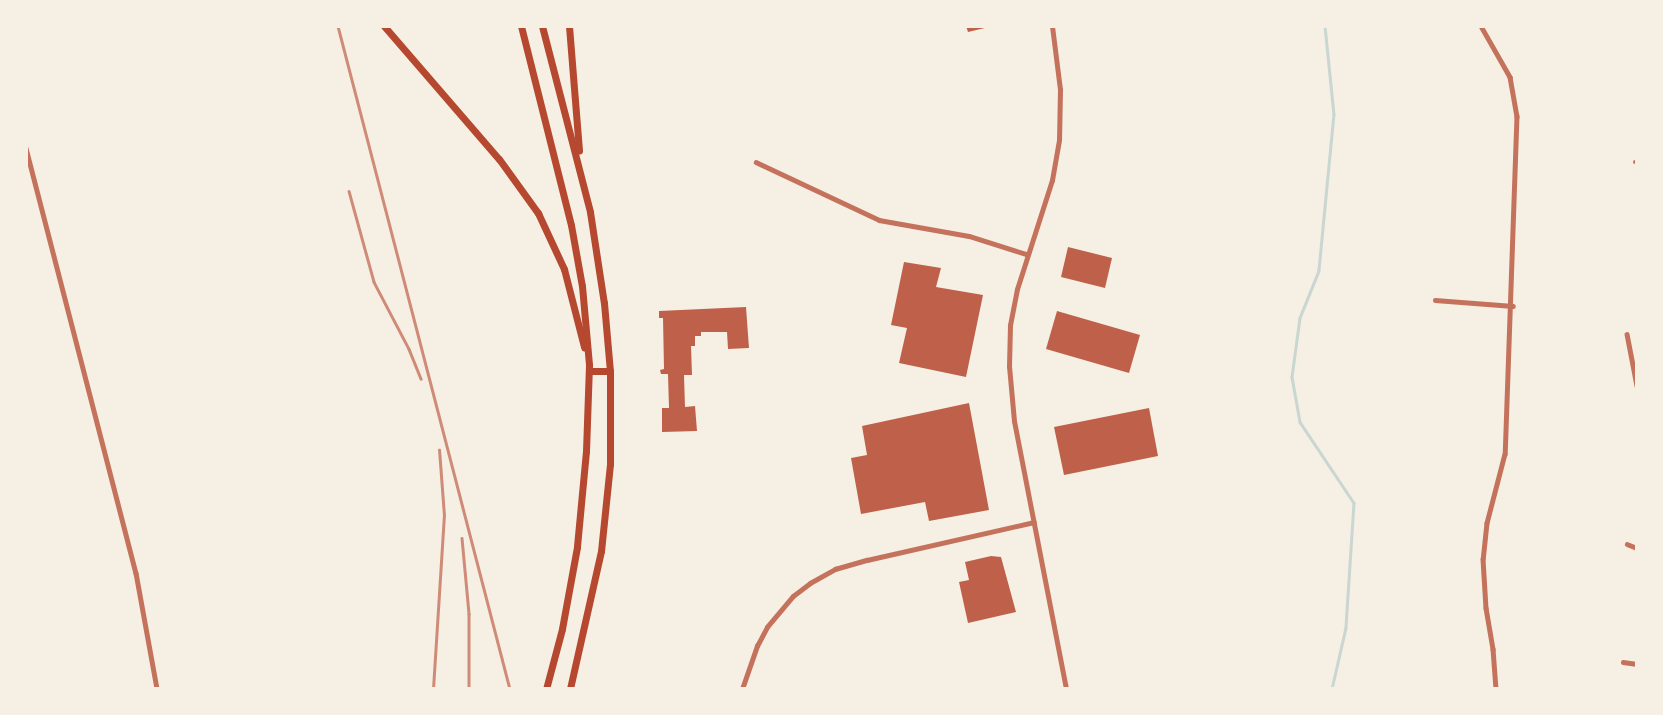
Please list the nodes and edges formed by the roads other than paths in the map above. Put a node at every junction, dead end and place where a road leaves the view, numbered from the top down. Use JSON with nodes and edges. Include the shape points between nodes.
{"nodes":[{"id":1,"x":384,"y":26,"type":"edge"},
{"id":2,"x":521,"y":26,"type":"edge"},
{"id":3,"x":542,"y":26,"type":"edge"},
{"id":4,"x":569,"y":26,"type":"edge"},
{"id":5,"x":1052,"y":26,"type":"edge"},
{"id":6,"x":1481,"y":26,"type":"edge"},
{"id":7,"x":26,"y":148,"type":"edge"},
{"id":8,"x":756,"y":162,"type":"dead end"},
{"id":9,"x":582,"y":178,"type":"junction"},
{"id":10,"x":1026,"y":254,"type":"junction"},
{"id":11,"x":1435,"y":300,"type":"dead end"},
{"id":12,"x":1513,"y":306,"type":"junction"},
{"id":13,"x":1627,"y":334,"type":"dead end"},
{"id":14,"x":589,"y":368,"type":"junction"},
{"id":15,"x":610,"y":371,"type":"junction"},
{"id":16,"x":1637,"y":386,"type":"edge"},
{"id":17,"x":1034,"y":522,"type":"junction"},
{"id":18,"x":1627,"y":544,"type":"dead end"},
{"id":19,"x":1637,"y":548,"type":"edge"},
{"id":20,"x":1623,"y":662,"type":"dead end"},
{"id":21,"x":1637,"y":664,"type":"edge"},
{"id":22,"x":157,"y":689,"type":"edge"},
{"id":23,"x":546,"y":689,"type":"edge"},
{"id":24,"x":570,"y":689,"type":"edge"},
{"id":25,"x":742,"y":689,"type":"edge"},
{"id":26,"x":1066,"y":689,"type":"edge"},
{"id":27,"x":1496,"y":689,"type":"edge"}],
"edges":[{"from":1,"to":14,"type":"highway","via":[[499,159],[538,213],[564,269]]},
{"from":2,"to":14,"type":"highway","via":[[578,256]]},
{"from":3,"to":9,"type":"highway"},
{"from":4,"to":9,"type":"highway"},
{"from":5,"to":10,"type":"street","via":[[1060,89],[1059,140],[1052,180]]},
{"from":6,"to":12,"type":"street","via":[[1510,77],[1516,102]]},
{"from":7,"to":22,"type":"street","via":[[136,573]]},
{"from":8,"to":10,"type":"street","via":[[879,220],[969,236]]},
{"from":9,"to":15,"type":"highway","via":[[599,262]]},
{"from":10,"to":17,"type":"street","via":[[1013,306],[1009,366],[1014,421]]},
{"from":11,"to":12,"type":"street"},
{"from":12,"to":27,"type":"street","via":[[1505,454],[1483,559]]},
{"from":13,"to":16,"type":"street"},
{"from":14,"to":15,"type":"highway"},
{"from":14,"to":23,"type":"highway","via":[[577,547]]},
{"from":15,"to":24,"type":"highway","via":[[610,464],[601,551]]},
{"from":17,"to":25,"type":"street","via":[[867,560],[835,569],[810,583],[767,627]]},
{"from":17,"to":26,"type":"street"},
{"from":18,"to":19,"type":"street"},
{"from":20,"to":21,"type":"street"}]}
